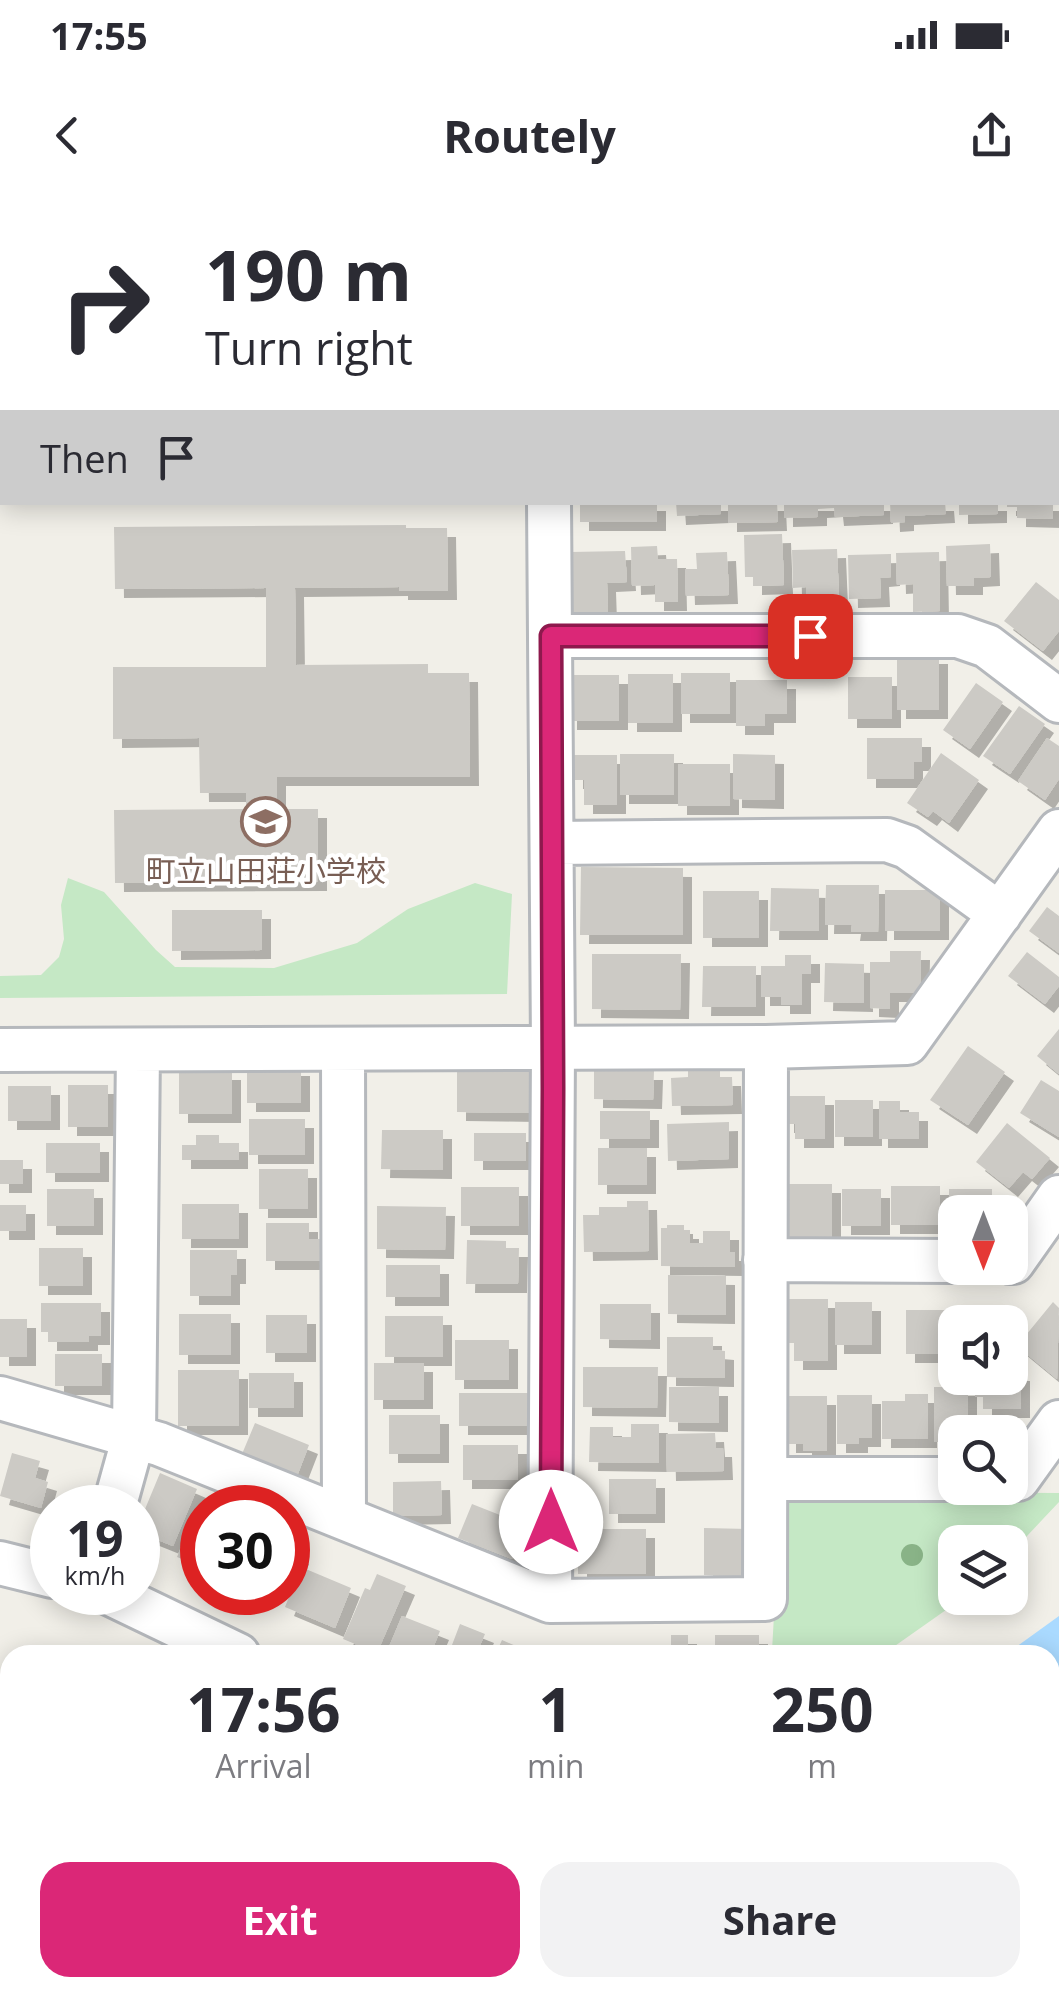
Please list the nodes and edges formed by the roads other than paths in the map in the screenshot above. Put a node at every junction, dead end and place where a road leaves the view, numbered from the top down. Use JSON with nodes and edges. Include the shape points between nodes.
{"nodes":[{"id":1,"x":550,"y":505,"type":"edge"},
{"id":2,"x":551,"y":636,"type":"junction"},
{"id":3,"x":1059,"y":701,"type":"edge"},
{"id":4,"x":1059,"y":831,"type":"edge"},
{"id":5,"x":552,"y":843,"type":"junction"},
{"id":6,"x":1000,"y":914,"type":"junction"},
{"id":7,"x":766,"y":1047,"type":"junction"},
{"id":8,"x":553,"y":1048,"type":"junction"},
{"id":9,"x":0,"y":1050,"type":"edge"},
{"id":10,"x":138,"y":1050,"type":"junction"},
{"id":11,"x":343,"y":1050,"type":"junction"},
{"id":12,"x":1059,"y":1197,"type":"edge"},
{"id":13,"x":1028,"y":1241,"type":"edge"},
{"id":14,"x":765,"y":1260,"type":"junction"},
{"id":15,"x":938,"y":1262,"type":"edge"},
{"id":16,"x":0,"y":1398,"type":"edge"},
{"id":17,"x":1059,"y":1422,"type":"edge"},
{"id":18,"x":134,"y":1436,"type":"junction"},
{"id":19,"x":1028,"y":1465,"type":"edge"},
{"id":20,"x":766,"y":1479,"type":"junction"},
{"id":21,"x":938,"y":1479,"type":"edge"},
{"id":22,"x":120,"y":1485,"type":"edge"},
{"id":23,"x":344,"y":1517,"type":"junction"},
{"id":24,"x":0,"y":1563,"type":"edge"},
{"id":25,"x":30,"y":1570,"type":"edge"},
{"id":26,"x":550,"y":1600,"type":"junction"},
{"id":27,"x":155,"y":1615,"type":"edge"},
{"id":28,"x":217,"y":1645,"type":"edge"}],
"edges":[{"from":1,"to":2,"type":"street"},
{"from":2,"to":3,"type":"street","via":[[958,636],[987,646]]},
{"from":2,"to":5,"type":"street"},
{"from":4,"to":6,"type":"street"},
{"from":5,"to":6,"type":"street","via":[[887,840]]},
{"from":5,"to":8,"type":"street"},
{"from":6,"to":7,"type":"street","via":[[907,1043]]},
{"from":7,"to":8,"type":"street"},
{"from":7,"to":14,"type":"street"},
{"from":8,"to":11,"type":"street"},
{"from":8,"to":26,"type":"street"},
{"from":9,"to":10,"type":"street"},
{"from":10,"to":11,"type":"street"},
{"from":10,"to":18,"type":"street"},
{"from":11,"to":23,"type":"street"},
{"from":12,"to":13,"type":"street"},
{"from":14,"to":15,"type":"street"},
{"from":14,"to":20,"type":"street"},
{"from":16,"to":18,"type":"street"},
{"from":17,"to":19,"type":"street"},
{"from":18,"to":22,"type":"street"},
{"from":18,"to":23,"type":"street"},
{"from":20,"to":21,"type":"street"},
{"from":20,"to":26,"type":"street","via":[[765,1598]]},
{"from":23,"to":26,"type":"street"},
{"from":24,"to":25,"type":"street"},
{"from":27,"to":28,"type":"street"}]}
